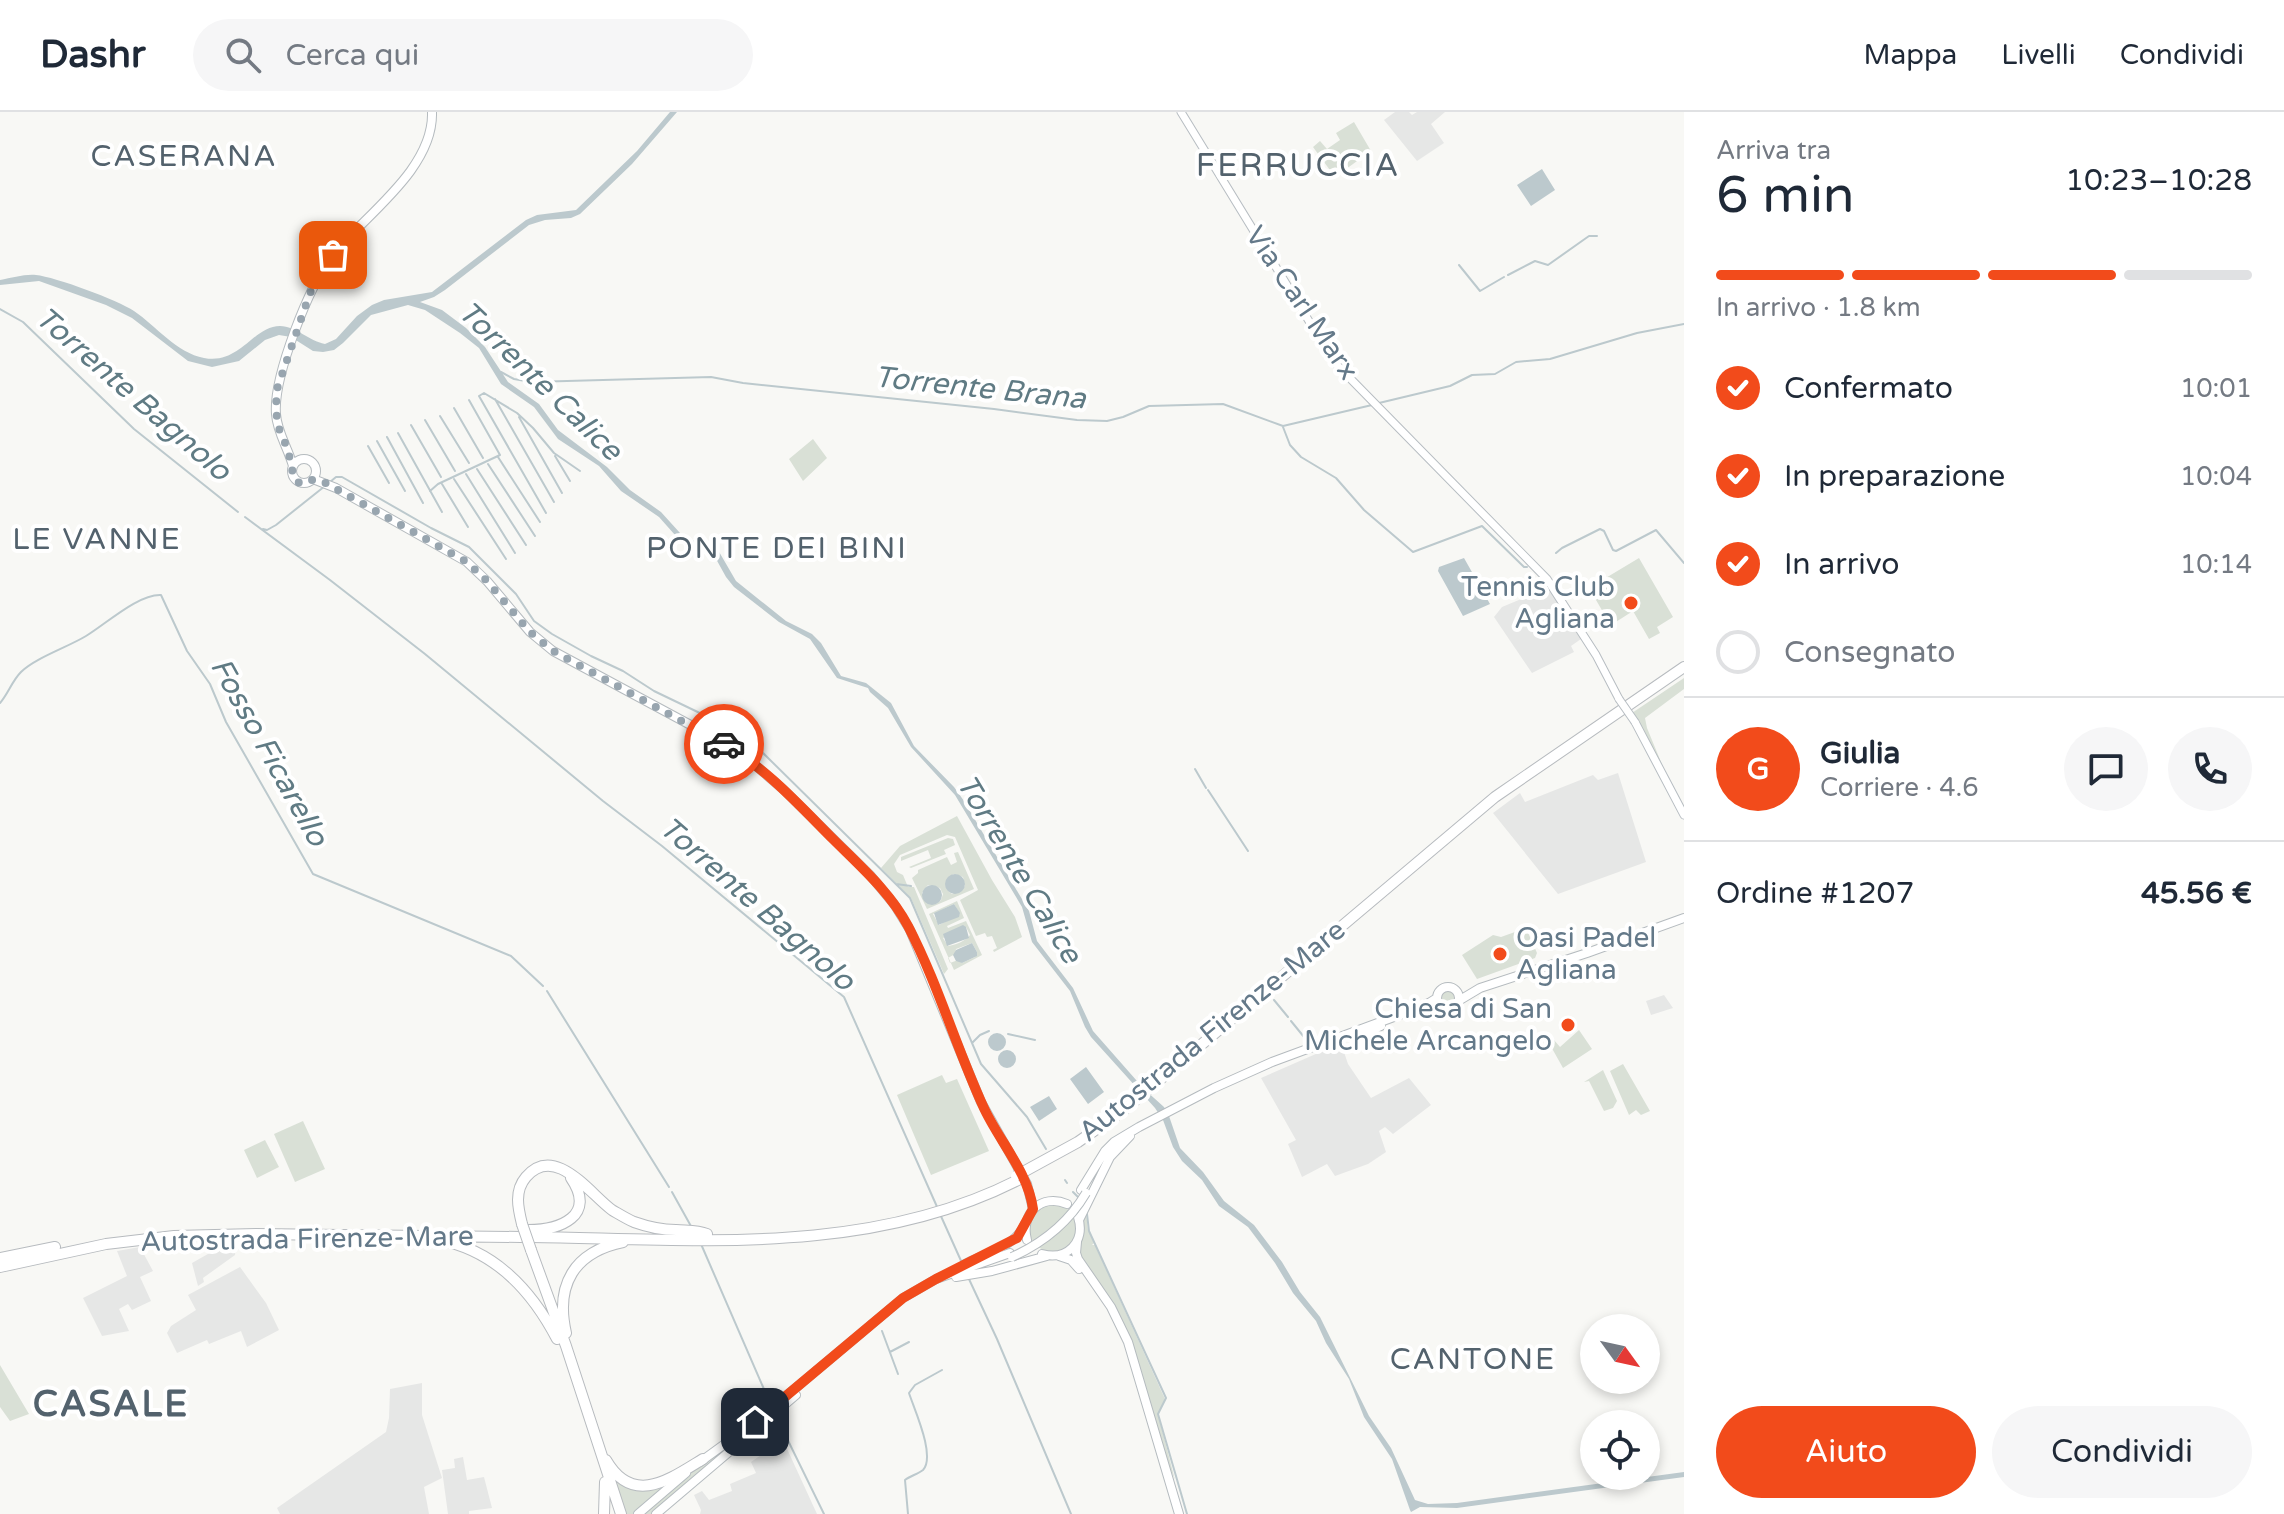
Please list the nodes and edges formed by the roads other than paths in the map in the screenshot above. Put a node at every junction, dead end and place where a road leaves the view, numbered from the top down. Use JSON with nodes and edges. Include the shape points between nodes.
{"nodes":[{"id":1,"x":432,"y":112,"type":"edge"},
{"id":2,"x":1181,"y":112,"type":"edge"},
{"id":3,"x":297,"y":462,"type":"junction"},
{"id":4,"x":315,"y":477,"type":"junction"},
{"id":5,"x":1684,"y":670,"type":"edge"},
{"id":6,"x":1684,"y":815,"type":"edge"},
{"id":7,"x":1684,"y":918,"type":"edge"},
{"id":8,"x":1459,"y":996,"type":"junction"},
{"id":9,"x":1437,"y":998,"type":"junction"},
{"id":10,"x":1441,"y":1007,"type":"junction"},
{"id":11,"x":1418,"y":1010,"type":"junction"},
{"id":12,"x":1402,"y":1014,"type":"junction"},
{"id":13,"x":1364,"y":1034,"type":"dead end"},
{"id":14,"x":1153,"y":1120,"type":"junction"},
{"id":15,"x":1130,"y":1135,"type":"junction"},
{"id":16,"x":1114,"y":1142,"type":"junction"},
{"id":17,"x":1102,"y":1149,"type":"dead end"},
{"id":18,"x":557,"y":1167,"type":"junction"},
{"id":19,"x":1023,"y":1177,"type":"junction"},
{"id":20,"x":1084,"y":1191,"type":"junction"},
{"id":21,"x":1049,"y":1201,"type":"junction"},
{"id":22,"x":1067,"y":1204,"type":"dead end"},
{"id":23,"x":1033,"y":1209,"type":"junction"},
{"id":24,"x":924,"y":1213,"type":"junction"},
{"id":25,"x":1025,"y":1224,"type":"junction"},
{"id":26,"x":524,"y":1232,"type":"junction"},
{"id":27,"x":707,"y":1234,"type":"junction"},
{"id":28,"x":406,"y":1236,"type":"junction"},
{"id":29,"x":667,"y":1239,"type":"junction"},
{"id":30,"x":1027,"y":1240,"type":"dead end"},
{"id":31,"x":1077,"y":1242,"type":"junction"},
{"id":32,"x":1035,"y":1250,"type":"dead end"},
{"id":33,"x":1047,"y":1256,"type":"junction"},
{"id":34,"x":1059,"y":1256,"type":"junction"},
{"id":35,"x":0,"y":1258,"type":"edge"},
{"id":36,"x":0,"y":1267,"type":"edge"},
{"id":37,"x":973,"y":1268,"type":"junction"},
{"id":38,"x":951,"y":1276,"type":"junction"},
{"id":39,"x":542,"y":1301,"type":"junction"},
{"id":40,"x":574,"y":1374,"type":"junction"},
{"id":41,"x":597,"y":1445,"type":"junction"},
{"id":42,"x":703,"y":1459,"type":"junction"},
{"id":43,"x":604,"y":1514,"type":"edge"},
{"id":44,"x":621,"y":1514,"type":"edge"},
{"id":45,"x":638,"y":1514,"type":"edge"},
{"id":46,"x":656,"y":1514,"type":"edge"},
{"id":47,"x":1177,"y":1514,"type":"edge"}],
"edges":[{"from":1,"to":3,"type":"main road","via":[[429,139],[416,165],[333,255],[302,315],[275,409],[279,432]]},
{"from":2,"to":6,"type":"main road","name":"Via Carl Marx","bridge":true,"via":[[1337,365],[1547,579],[1635,722]]},
{"from":3,"to":4,"type":"main road","via":[[312,461]]},
{"from":3,"to":4,"type":"main road","via":[[292,475],[297,482]]},
{"from":4,"to":19,"type":"main road","via":[[457,556],[480,574],[523,625],[563,657],[755,765],[870,875],[906,923],[986,1114]]},
{"from":5,"to":19,"type":"highway","name":"Autostrada Firenze-Mare","via":[[1505,795],[1156,1086]]},
{"from":7,"to":8,"type":"main road"},
{"from":8,"to":9,"type":"main road","via":[[1446,987]]},
{"from":8,"to":10,"type":"main road","via":[[1457,1006]]},
{"from":9,"to":10,"type":"main road"},
{"from":9,"to":12,"type":"main road"},
{"from":10,"to":11,"type":"main road"},
{"from":11,"to":12,"type":"main road"},
{"from":11,"to":13,"type":"main road"},
{"from":12,"to":14,"type":"main road","via":[[1297,1051]]},
{"from":14,"to":15,"type":"main road"},
{"from":14,"to":16,"type":"main road"},
{"from":15,"to":20,"type":"main road","via":[[1108,1154]]},
{"from":15,"to":31,"type":"main road","via":[[1110,1157],[1078,1216]]},
{"from":16,"to":17,"type":"main road"},
{"from":16,"to":20,"type":"main road"},
{"from":18,"to":26,"type":"highway","via":[[534,1170],[521,1183],[517,1202]]},
{"from":18,"to":26,"type":"highway","via":[[577,1189],[578,1209],[560,1226]]},
{"from":18,"to":27,"type":"highway","via":[[633,1221]]},
{"from":19,"to":21,"type":"main road"},
{"from":19,"to":23,"type":"main road"},
{"from":19,"to":24,"type":"highway","name":"Autostrada Firenze-Mare"},
{"from":20,"to":37,"type":"main road","bridge":true,"via":[[1073,1212],[1034,1246]]},
{"from":21,"to":22,"type":"main road"},
{"from":21,"to":23,"type":"main road"},
{"from":23,"to":25,"type":"main road"},
{"from":24,"to":27,"type":"highway","name":"Autostrada Firenze-Mare","via":[[829,1230]]},
{"from":24,"to":29,"type":"highway","name":"Autostrada Firenze-Mare","via":[[825,1236]]},
{"from":25,"to":30,"type":"main road"},
{"from":25,"to":37,"type":"main road","via":[[1017,1238]]},
{"from":26,"to":27,"type":"highway","name":"Autostrada Firenze-Mare"},
{"from":26,"to":28,"type":"highway","name":"Autostrada Firenze-Mare"},
{"from":26,"to":29,"type":"highway","name":"Autostrada Firenze-Mare"},
{"from":26,"to":35,"type":"highway","name":"Autostrada Firenze-Mare","via":[[196,1230]]},
{"from":26,"to":39,"type":"highway","bridge":true},
{"from":28,"to":36,"type":"highway","name":"Autostrada Firenze-Mare","via":[[174,1236],[106,1244]]},
{"from":28,"to":39,"type":"highway","via":[[480,1254]]},
{"from":29,"to":40,"type":"highway","via":[[605,1246],[572,1274],[562,1307]]},
{"from":31,"to":34,"type":"main road"},
{"from":31,"to":47,"type":"main road","via":[[1078,1259],[1130,1347]]},
{"from":32,"to":33,"type":"main road"},
{"from":33,"to":34,"type":"main road"},
{"from":33,"to":37,"type":"main road"},
{"from":34,"to":47,"type":"main road","via":[[1076,1265],[1119,1331]]},
{"from":37,"to":38,"type":"main road"},
{"from":38,"to":42,"type":"main road","via":[[922,1286],[895,1304]]},
{"from":38,"to":46,"type":"main road","via":[[902,1305]]},
{"from":39,"to":40,"type":"highway"},
{"from":39,"to":40,"type":"highway","via":[[555,1318]]},
{"from":40,"to":41,"type":"highway"},
{"from":41,"to":42,"type":"highway","via":[[619,1476],[641,1486],[666,1481]]},
{"from":41,"to":43,"type":"highway","via":[[606,1484]]},
{"from":41,"to":44,"type":"highway"},
{"from":42,"to":45,"type":"main road"}]}
